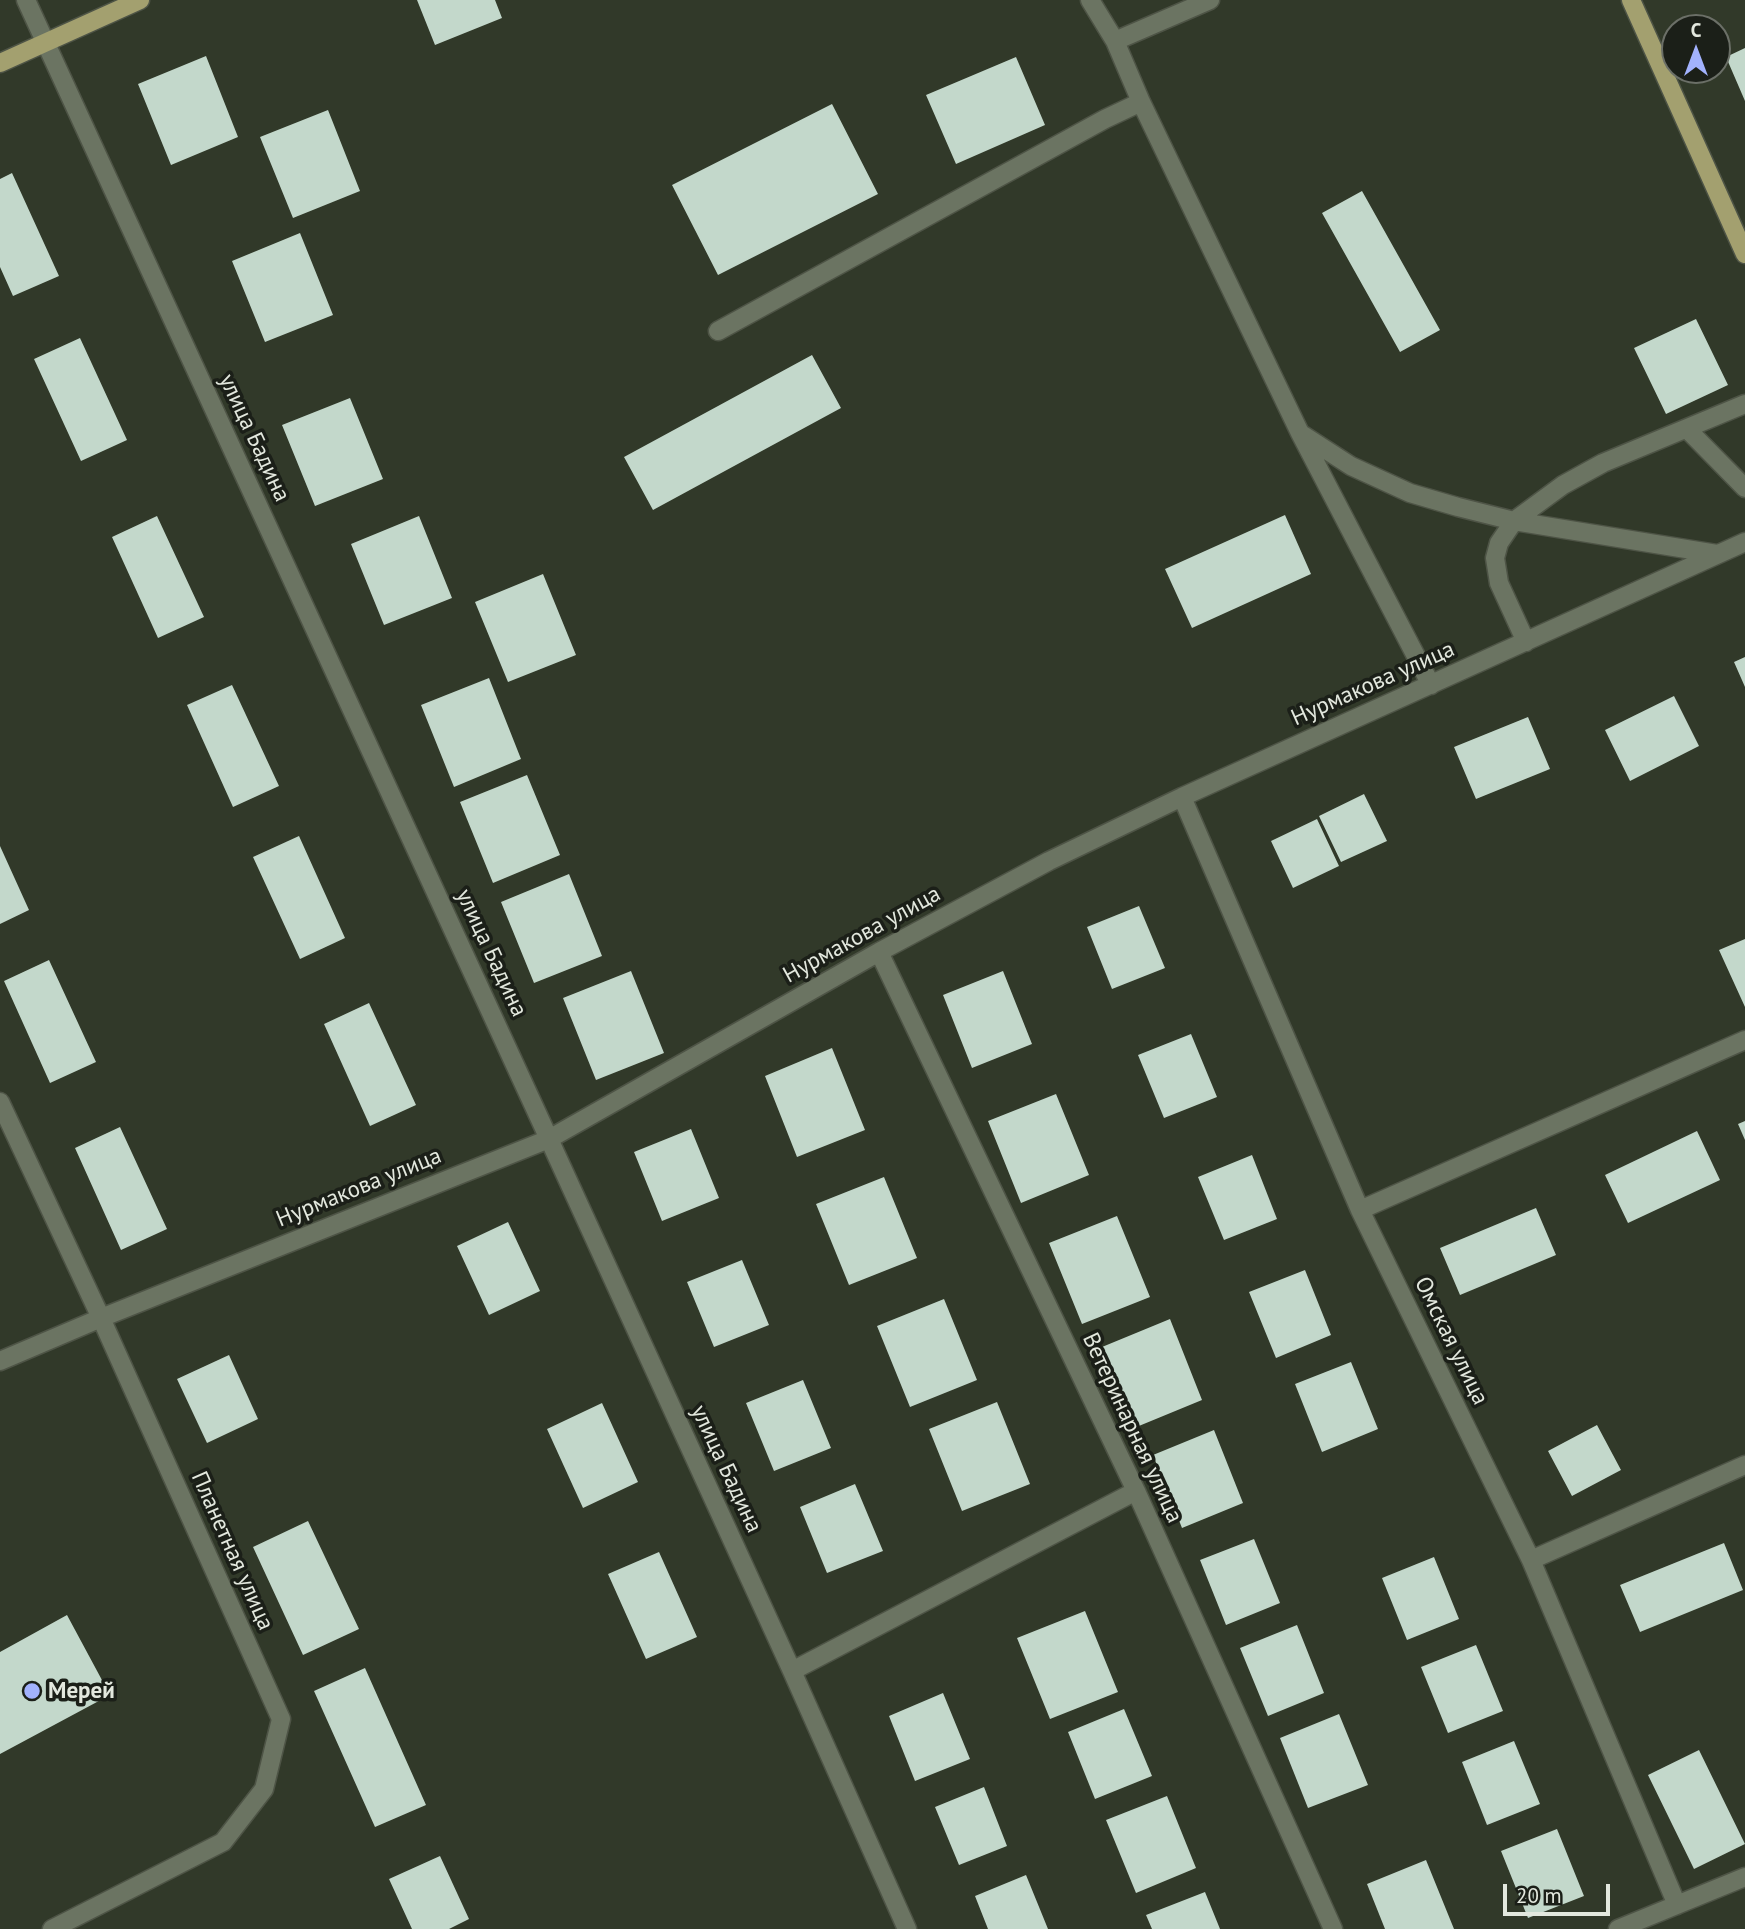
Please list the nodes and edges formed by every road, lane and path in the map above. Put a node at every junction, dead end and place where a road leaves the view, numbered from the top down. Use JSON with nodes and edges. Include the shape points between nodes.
{"nodes":[{"id":1,"x":26,"y":0,"type":"edge"},
{"id":2,"x":140,"y":0,"type":"edge"},
{"id":3,"x":1090,"y":0,"type":"edge"},
{"id":4,"x":1210,"y":0,"type":"edge"},
{"id":5,"x":1631,"y":0,"type":"edge"},
{"id":6,"x":1115,"y":41,"type":"junction"},
{"id":7,"x":45,"y":43,"type":"junction"},
{"id":8,"x":0,"y":63,"type":"edge"},
{"id":9,"x":1140,"y":102,"type":"junction"},
{"id":10,"x":1745,"y":254,"type":"edge"},
{"id":11,"x":718,"y":331,"type":"dead end"},
{"id":12,"x":1745,"y":404,"type":"edge"},
{"id":13,"x":1687,"y":429,"type":"junction"},
{"id":14,"x":1300,"y":433,"type":"junction"},
{"id":15,"x":1745,"y":488,"type":"edge"},
{"id":16,"x":1514,"y":521,"type":"junction"},
{"id":17,"x":1745,"y":542,"type":"edge"},
{"id":18,"x":1717,"y":554,"type":"junction"},
{"id":19,"x":1526,"y":642,"type":"junction"},
{"id":20,"x":1431,"y":685,"type":"junction"},
{"id":21,"x":1182,"y":797,"type":"junction"},
{"id":22,"x":879,"y":952,"type":"junction"},
{"id":23,"x":1745,"y":1040,"type":"edge"},
{"id":24,"x":0,"y":1102,"type":"edge"},
{"id":25,"x":549,"y":1139,"type":"junction"},
{"id":26,"x":1360,"y":1210,"type":"junction"},
{"id":27,"x":100,"y":1318,"type":"junction"},
{"id":28,"x":0,"y":1361,"type":"edge"},
{"id":29,"x":1745,"y":1465,"type":"edge"},
{"id":30,"x":1136,"y":1491,"type":"junction"},
{"id":31,"x":1531,"y":1560,"type":"junction"},
{"id":32,"x":792,"y":1671,"type":"junction"},
{"id":33,"x":1745,"y":1877,"type":"edge"},
{"id":34,"x":1677,"y":1905,"type":"junction"},
{"id":35,"x":52,"y":1929,"type":"edge"},
{"id":36,"x":907,"y":1929,"type":"edge"},
{"id":37,"x":1333,"y":1929,"type":"edge"},
{"id":38,"x":1618,"y":1929,"type":"edge"}],
"edges":[{"from":1,"to":7,"type":"street","name":"улица Бадина"},
{"from":2,"to":7,"type":"main road"},
{"from":3,"to":6,"type":"street"},
{"from":4,"to":6,"type":"street"},
{"from":5,"to":10,"type":"main road"},
{"from":6,"to":9,"type":"street"},
{"from":7,"to":8,"type":"main road"},
{"from":7,"to":25,"type":"street","name":"улица Бадина"},
{"from":9,"to":11,"type":"street"},
{"from":9,"to":14,"type":"street"},
{"from":12,"to":13,"type":"street"},
{"from":13,"to":15,"type":"street"},
{"from":13,"to":16,"type":"street","via":[[1603,463]]},
{"from":14,"to":16,"type":"street","via":[[1352,466],[1410,493]]},
{"from":14,"to":20,"type":"street"},
{"from":16,"to":18,"type":"street"},
{"from":16,"to":19,"type":"street","via":[[1495,558],[1499,583]]},
{"from":17,"to":18,"type":"street","name":"Нурмакова улица"},
{"from":18,"to":19,"type":"street","name":"Нурмакова улица"},
{"from":19,"to":20,"type":"street","name":"Нурмакова улица"},
{"from":20,"to":21,"type":"street","name":"Нурмакова улица"},
{"from":21,"to":22,"type":"street","name":"Нурмакова улица","via":[[1049,861]]},
{"from":21,"to":26,"type":"street","name":"Омская улица"},
{"from":22,"to":25,"type":"street","name":"Нурмакова улица"},
{"from":22,"to":30,"type":"street","name":"Ветеринарная улица"},
{"from":23,"to":26,"type":"street"},
{"from":24,"to":27,"type":"street","name":"Планетная улица"},
{"from":25,"to":27,"type":"street","name":"Нурмакова улица"},
{"from":25,"to":32,"type":"street","name":"улица Бадина"},
{"from":26,"to":31,"type":"street","name":"Омская улица"},
{"from":27,"to":28,"type":"street","name":"Нурмакова улица"},
{"from":27,"to":35,"type":"street","name":"Планетная улица","via":[[281,1719],[264,1789],[223,1842]]},
{"from":29,"to":31,"type":"street"},
{"from":30,"to":32,"type":"street"},
{"from":30,"to":37,"type":"street","name":"Ветеринарная улица"},
{"from":31,"to":34,"type":"street","name":"Омская улица"},
{"from":32,"to":36,"type":"street","name":"улица Бадина"},
{"from":33,"to":34,"type":"street"},
{"from":34,"to":38,"type":"street"}]}
